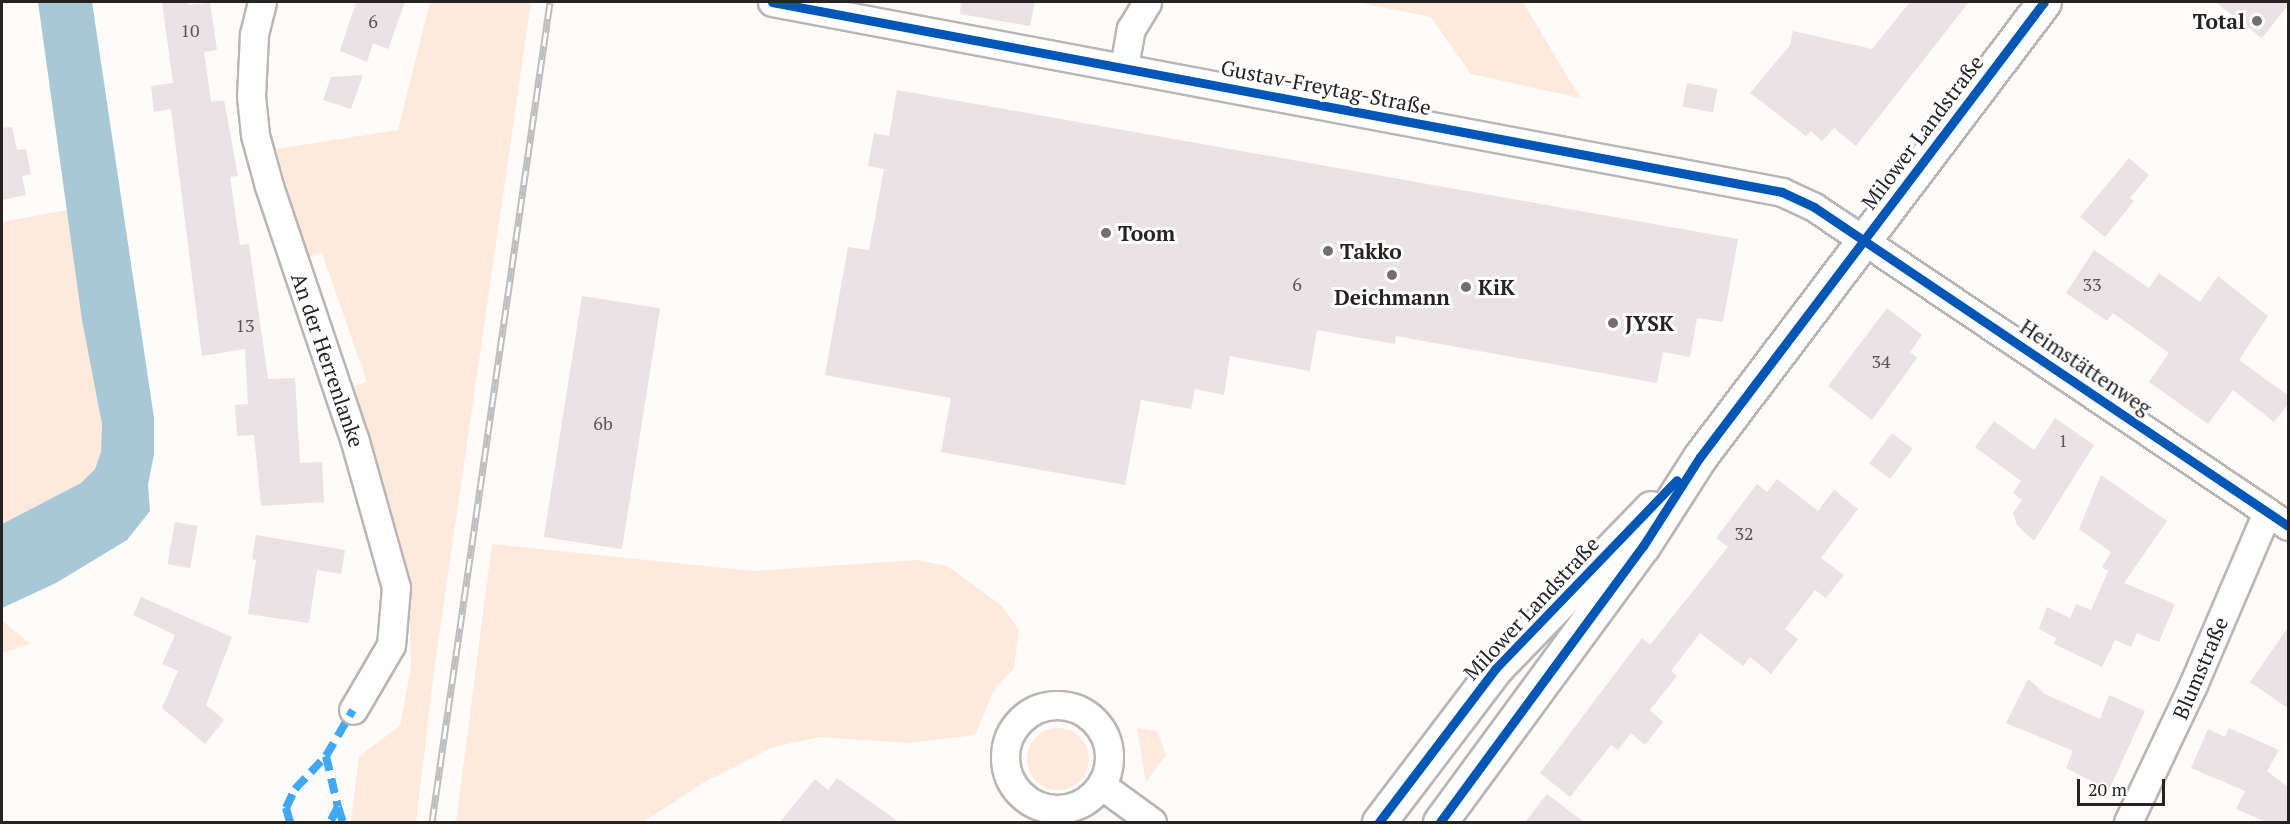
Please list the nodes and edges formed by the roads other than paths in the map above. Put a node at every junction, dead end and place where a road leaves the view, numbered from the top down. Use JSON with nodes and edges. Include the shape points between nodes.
{"nodes":[{"id":1,"x":262,"y":2,"type":"edge"},
{"id":2,"x":772,"y":2,"type":"edge"},
{"id":3,"x":1147,"y":2,"type":"edge"},
{"id":4,"x":2044,"y":2,"type":"edge"},
{"id":5,"x":1124,"y":67,"type":"junction"},
{"id":6,"x":1863,"y":239,"type":"junction"},
{"id":7,"x":1700,"y":457,"type":"junction"},
{"id":8,"x":2278,"y":519,"type":"edge"},
{"id":9,"x":352,"y":710,"type":"dead end"},
{"id":10,"x":1101,"y":784,"type":"dead end"},
{"id":11,"x":1152,"y":822,"type":"edge"},
{"id":12,"x":1379,"y":822,"type":"edge"},
{"id":13,"x":1440,"y":822,"type":"edge"},
{"id":14,"x":2128,"y":822,"type":"edge"}],
"edges":[{"from":1,"to":9,"type":"street","name":"An der Herrenlanke","via":[[254,35],[251,96],[255,135],[354,438],[396,588],[392,645]]},
{"from":2,"to":5,"type":"street","name":"Gustav-Freytag-Straße"},
{"from":3,"to":5,"type":"street","via":[[1131,29]]},
{"from":4,"to":6,"type":"main road","name":"Milower Landstraße"},
{"from":5,"to":6,"type":"street","name":"Gustav-Freytag-Straße","via":[[1782,192],[1814,207]]},
{"from":6,"to":7,"type":"main road","name":"Milower Landstraße"},
{"from":6,"to":8,"type":"street","name":"Heimstättenweg"},
{"from":7,"to":12,"type":"main road","name":"Milower Landstraße","via":[[1495,669]]},
{"from":7,"to":13,"type":"main road","name":"Milower Landstraße","via":[[1644,546]]},
{"from":8,"to":14,"type":"street","name":"Blumstraße"},
{"from":10,"to":11,"type":"street"}]}
